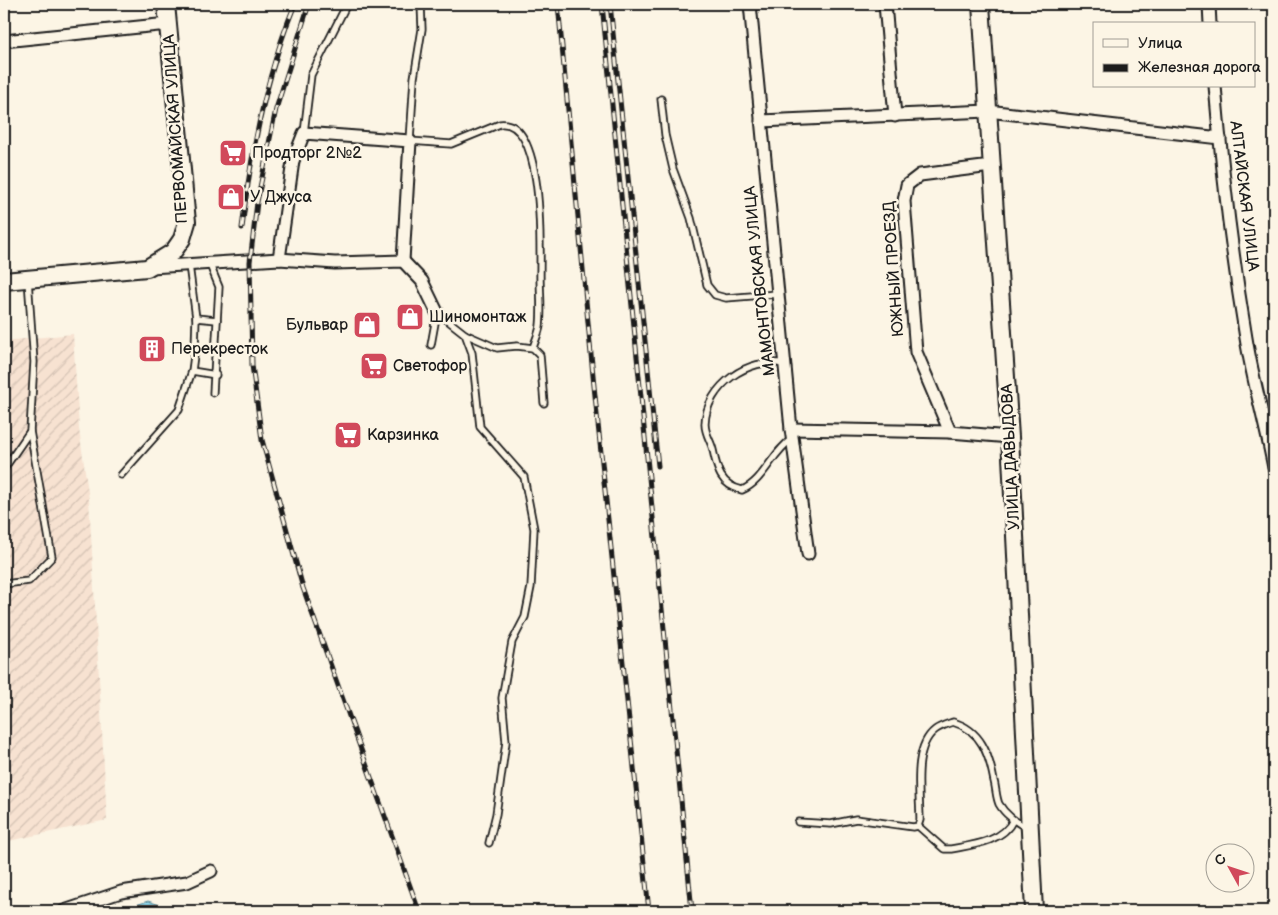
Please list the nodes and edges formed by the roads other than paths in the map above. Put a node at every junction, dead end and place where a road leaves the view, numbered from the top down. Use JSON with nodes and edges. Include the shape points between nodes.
{"nodes":[{"id":1,"x":166,"y":4,"type":"edge"},
{"id":2,"x":347,"y":4,"type":"edge"},
{"id":3,"x":421,"y":4,"type":"edge"},
{"id":4,"x":750,"y":4,"type":"edge"},
{"id":5,"x":885,"y":4,"type":"edge"},
{"id":6,"x":981,"y":4,"type":"edge"},
{"id":7,"x":1209,"y":4,"type":"edge"},
{"id":8,"x":1210,"y":22,"type":"edge"},
{"id":9,"x":168,"y":24,"type":"junction"},
{"id":10,"x":4,"y":41,"type":"edge"},
{"id":11,"x":1215,"y":88,"type":"edge"},
{"id":12,"x":661,"y":99,"type":"dead end"},
{"id":13,"x":988,"y":111,"type":"junction"},
{"id":14,"x":895,"y":116,"type":"junction"},
{"id":15,"x":760,"y":121,"type":"junction"},
{"id":16,"x":304,"y":133,"type":"junction"},
{"id":17,"x":1220,"y":138,"type":"junction"},
{"id":18,"x":410,"y":141,"type":"junction"},
{"id":19,"x":991,"y":166,"type":"junction"},
{"id":20,"x":279,"y":259,"type":"junction"},
{"id":21,"x":404,"y":261,"type":"junction"},
{"id":22,"x":189,"y":265,"type":"junction"},
{"id":23,"x":210,"y":265,"type":"junction"},
{"id":24,"x":147,"y":268,"type":"junction"},
{"id":25,"x":28,"y":278,"type":"junction"},
{"id":26,"x":4,"y":280,"type":"edge"},
{"id":27,"x":778,"y":294,"type":"junction"},
{"id":28,"x":437,"y":312,"type":"junction"},
{"id":29,"x":196,"y":318,"type":"junction"},
{"id":30,"x":217,"y":320,"type":"junction"},
{"id":31,"x":465,"y":334,"type":"junction"},
{"id":32,"x":431,"y":345,"type":"dead end"},
{"id":33,"x":533,"y":348,"type":"junction"},
{"id":34,"x":784,"y":364,"type":"junction"},
{"id":35,"x":192,"y":371,"type":"junction"},
{"id":36,"x":216,"y":375,"type":"junction"},
{"id":37,"x":213,"y":393,"type":"dead end"},
{"id":38,"x":544,"y":403,"type":"dead end"},
{"id":39,"x":30,"y":431,"type":"junction"},
{"id":40,"x":950,"y":432,"type":"junction"},
{"id":41,"x":791,"y":434,"type":"junction"},
{"id":42,"x":1010,"y":437,"type":"junction"},
{"id":43,"x":1274,"y":468,"type":"edge"},
{"id":44,"x":4,"y":469,"type":"edge"},
{"id":45,"x":121,"y":475,"type":"dead end"},
{"id":46,"x":808,"y":554,"type":"dead end"},
{"id":47,"x":4,"y":584,"type":"edge"},
{"id":48,"x":1013,"y":820,"type":"junction"},
{"id":49,"x":798,"y":822,"type":"dead end"},
{"id":50,"x":918,"y":826,"type":"junction"},
{"id":51,"x":1030,"y":830,"type":"junction"},
{"id":52,"x":489,"y":843,"type":"dead end"},
{"id":53,"x":210,"y":871,"type":"dead end"},
{"id":54,"x":64,"y":911,"type":"edge"},
{"id":55,"x":1034,"y":911,"type":"edge"}],
"edges":[{"from":1,"to":9,"type":"main road","name":"ПЕРВОМАЙСКАЯ УЛИЦА"},
{"from":2,"to":16,"type":"lane","via":[[311,76]]},
{"from":3,"to":18,"type":"lane","via":[[422,29],[414,78]]},
{"from":4,"to":15,"type":"street","name":"МАМОНТОВСКАЯ УЛИЦА"},
{"from":5,"to":14,"type":"street"},
{"from":6,"to":13,"type":"main road","name":"УЛИЦА ДАВЫДОВА"},
{"from":7,"to":8,"type":"street"},
{"from":9,"to":10,"type":"street"},
{"from":9,"to":24,"type":"main road","name":"ПЕРВОМАЙСКАЯ УЛИЦА","via":[[187,222],[182,239],[173,252]]},
{"from":11,"to":17,"type":"street","name":"АЛТАЙСКАЯ УЛИЦА"},
{"from":12,"to":27,"type":"lane","via":[[673,170],[691,218],[707,285],[715,295],[726,298]]},
{"from":13,"to":14,"type":"street"},
{"from":13,"to":17,"type":"street"},
{"from":13,"to":19,"type":"main road","name":"УЛИЦА ДАВЫДОВА"},
{"from":14,"to":15,"type":"street"},
{"from":15,"to":27,"type":"street","name":"МАМОНТОВСКАЯ УЛИЦА"},
{"from":16,"to":18,"type":"street"},
{"from":16,"to":20,"type":"street","via":[[293,161]]},
{"from":17,"to":43,"type":"street","name":"АЛТАЙСКАЯ УЛИЦА","via":[[1246,340]]},
{"from":18,"to":21,"type":"street"},
{"from":18,"to":33,"type":"lane","via":[[451,144],[508,123],[516,128],[526,143],[540,205],[540,326]]},
{"from":19,"to":40,"type":"street","name":"ЮЖНЫЙ ПРОЕЗД","via":[[920,175],[908,185],[904,201],[916,352]]},
{"from":19,"to":42,"type":"main road","name":"УЛИЦА ДАВЫДОВА"},
{"from":20,"to":21,"type":"street","via":[[335,263]]},
{"from":20,"to":23,"type":"street"},
{"from":21,"to":28,"type":"street","via":[[422,281]]},
{"from":22,"to":23,"type":"street"},
{"from":22,"to":24,"type":"street"},
{"from":22,"to":29,"type":"lane"},
{"from":23,"to":30,"type":"lane","via":[[219,287]]},
{"from":24,"to":25,"type":"main road"},
{"from":25,"to":26,"type":"main road"},
{"from":25,"to":39,"type":"lane","via":[[34,362]]},
{"from":27,"to":34,"type":"street","name":"МАМОНТОВСКАЯ УЛИЦА"},
{"from":28,"to":31,"type":"lane"},
{"from":28,"to":32,"type":"lane"},
{"from":29,"to":30,"type":"lane"},
{"from":29,"to":35,"type":"lane"},
{"from":30,"to":36,"type":"lane"},
{"from":31,"to":33,"type":"lane","via":[[497,348]]},
{"from":31,"to":52,"type":"lane","via":[[472,353],[480,427],[524,477],[534,529],[531,587],[525,617],[512,642],[502,698],[506,742]]},
{"from":33,"to":38,"type":"lane","via":[[540,356]]},
{"from":34,"to":41,"type":"street","name":"МАМОНТОВСКАЯ УЛИЦА"},
{"from":34,"to":41,"type":"lane","via":[[764,362],[733,374],[713,400],[706,414],[705,426],[718,473],[742,490],[756,480]]},
{"from":35,"to":36,"type":"lane"},
{"from":35,"to":45,"type":"lane","via":[[179,410]]},
{"from":36,"to":37,"type":"lane"},
{"from":39,"to":44,"type":"lane"},
{"from":39,"to":47,"type":"lane","via":[[52,557],[29,581]]},
{"from":40,"to":41,"type":"street"},
{"from":40,"to":42,"type":"street"},
{"from":41,"to":46,"type":"street","name":"МАМОНТОВСКАЯ УЛИЦА"},
{"from":42,"to":51,"type":"main road","name":"УЛИЦА ДАВЫДОВА"},
{"from":48,"to":50,"type":"lane","via":[[1010,828],[992,839],[951,849],[944,849]]},
{"from":48,"to":50,"type":"lane","via":[[999,803],[990,761],[979,739],[966,726],[952,722],[935,730],[924,743],[919,757]]},
{"from":48,"to":51,"type":"lane"},
{"from":49,"to":50,"type":"lane","via":[[831,824],[856,819]]},
{"from":51,"to":55,"type":"main road","name":"УЛИЦА ДАВЫДОВА"},
{"from":53,"to":54,"type":"street","via":[[187,882],[121,892]]}]}
